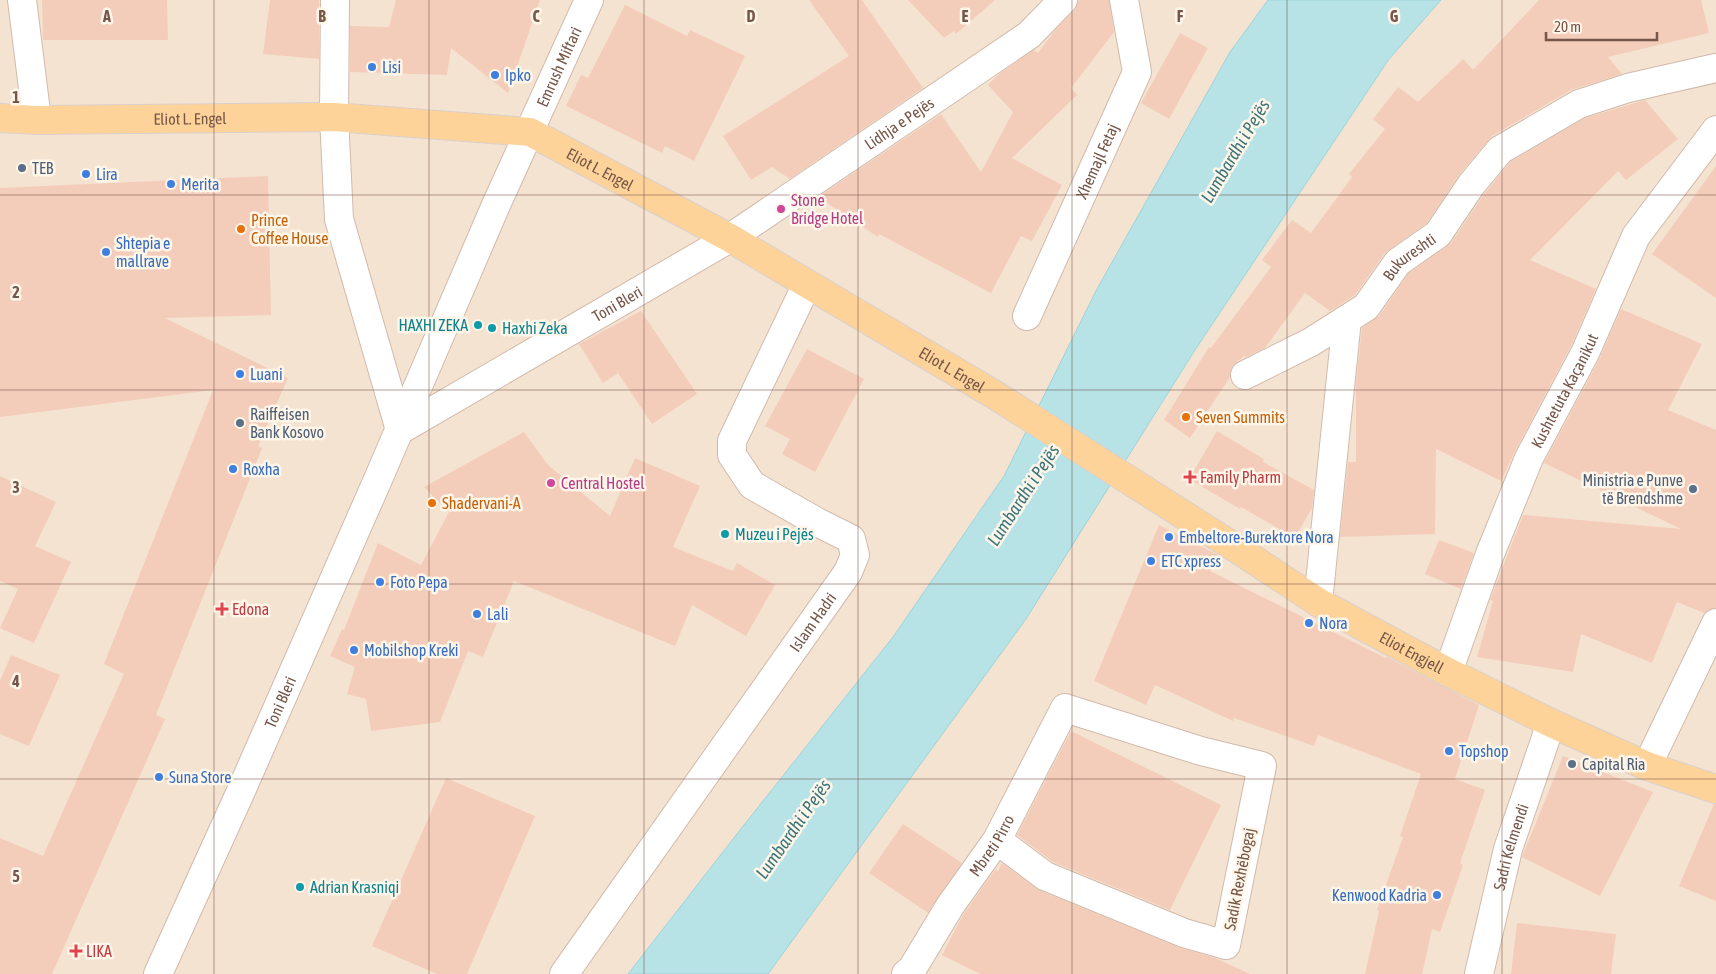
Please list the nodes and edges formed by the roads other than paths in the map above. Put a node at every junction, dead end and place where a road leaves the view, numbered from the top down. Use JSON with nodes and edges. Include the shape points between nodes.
{"nodes":[{"id":1,"x":22,"y":0,"type":"edge"},
{"id":2,"x":335,"y":0,"type":"edge"},
{"id":3,"x":590,"y":0,"type":"edge"},
{"id":4,"x":1063,"y":0,"type":"edge"},
{"id":5,"x":1124,"y":0,"type":"edge"},
{"id":6,"x":1716,"y":68,"type":"edge"},
{"id":7,"x":334,"y":117,"type":"junction"},
{"id":8,"x":0,"y":118,"type":"edge"},
{"id":9,"x":37,"y":120,"type":"junction"},
{"id":10,"x":1716,"y":130,"type":"edge"},
{"id":11,"x":530,"y":132,"type":"junction"},
{"id":12,"x":730,"y":238,"type":"junction"},
{"id":13,"x":807,"y":284,"type":"junction"},
{"id":14,"x":1027,"y":316,"type":"dead end"},
{"id":15,"x":1347,"y":319,"type":"junction"},
{"id":16,"x":1246,"y":375,"type":"dead end"},
{"id":17,"x":400,"y":430,"type":"junction"},
{"id":18,"x":1125,"y":478,"type":"joint"},
{"id":19,"x":1318,"y":602,"type":"junction"},
{"id":20,"x":1716,"y":622,"type":"edge"},
{"id":21,"x":1448,"y":672,"type":"junction"},
{"id":22,"x":1065,"y":708,"type":"joint"},
{"id":23,"x":1551,"y":723,"type":"junction"},
{"id":24,"x":1647,"y":766,"type":"junction"},
{"id":25,"x":1716,"y":789,"type":"edge"},
{"id":26,"x":997,"y":840,"type":"junction"},
{"id":27,"x":913,"y":972,"type":"edge"},
{"id":28,"x":158,"y":974,"type":"edge"},
{"id":29,"x":564,"y":974,"type":"edge"},
{"id":30,"x":1480,"y":974,"type":"edge"}],
"edges":[{"from":1,"to":9,"type":"street"},
{"from":2,"to":7,"type":"street"},
{"from":3,"to":11,"type":"street","name":"Emrush Miftari"},
{"from":4,"to":12,"type":"street","name":"Lidhja e Pejës","via":[[1029,35]]},
{"from":5,"to":14,"type":"street","name":"Xhemajl Fetaj","via":[[1137,72]]},
{"from":6,"to":15,"type":"street","name":"Bukureshti","via":[[1628,88],[1580,104],[1500,150],[1471,185],[1438,234],[1398,262],[1366,307]]},
{"from":7,"to":9,"type":"main road","name":"Eliot L. Engel"},
{"from":7,"to":11,"type":"main road","name":"Eliot L. Engel"},
{"from":7,"to":17,"type":"street","via":[[339,219]]},
{"from":8,"to":9,"type":"main road","name":"Eliot L. Engel"},
{"from":10,"to":21,"type":"street","name":"Kushtetuta Kaçanikut","via":[[1636,236],[1585,353],[1529,458]]},
{"from":11,"to":12,"type":"main road","name":"Eliot L. Engel"},
{"from":11,"to":17,"type":"street","name":"Toni Bleri"},
{"from":12,"to":13,"type":"main road","name":"Eliot L. Engel"},
{"from":12,"to":17,"type":"street","name":"Toni Bleri"},
{"from":13,"to":18,"type":"main road","name":"Eliot L. Engel","via":[[996,395]]},
{"from":13,"to":29,"type":"street","name":"Islam Hadri","via":[[732,441],[732,454],[752,484],[851,539],[855,555],[848,572]]},
{"from":15,"to":16,"type":"street","via":[[1311,342]]},
{"from":15,"to":19,"type":"street"},
{"from":17,"to":28,"type":"street","name":"Toni Bleri"},
{"from":18,"to":19,"type":"main road","name":"Eliot Engjell"},
{"from":19,"to":21,"type":"main road","name":"Eliot Engjell"},
{"from":20,"to":24,"type":"street"},
{"from":21,"to":23,"type":"main road","name":"Eliot Engjell"},
{"from":22,"to":26,"type":"street","name":"Mbreti Pirro"},
{"from":22,"to":26,"type":"street","name":"Sadik Rexhëbogaj","via":[[1201,751],[1262,766],[1226,945],[1184,933],[1045,876]]},
{"from":23,"to":24,"type":"main road","name":"Eliot Engjell"},
{"from":23,"to":30,"type":"street","name":"Sadri Kelmendi","via":[[1508,848]]},
{"from":24,"to":25,"type":"main road","name":"Eliot Engjell"},
{"from":26,"to":27,"type":"street","name":"Mbreti Pirro","via":[[950,906]]}]}
